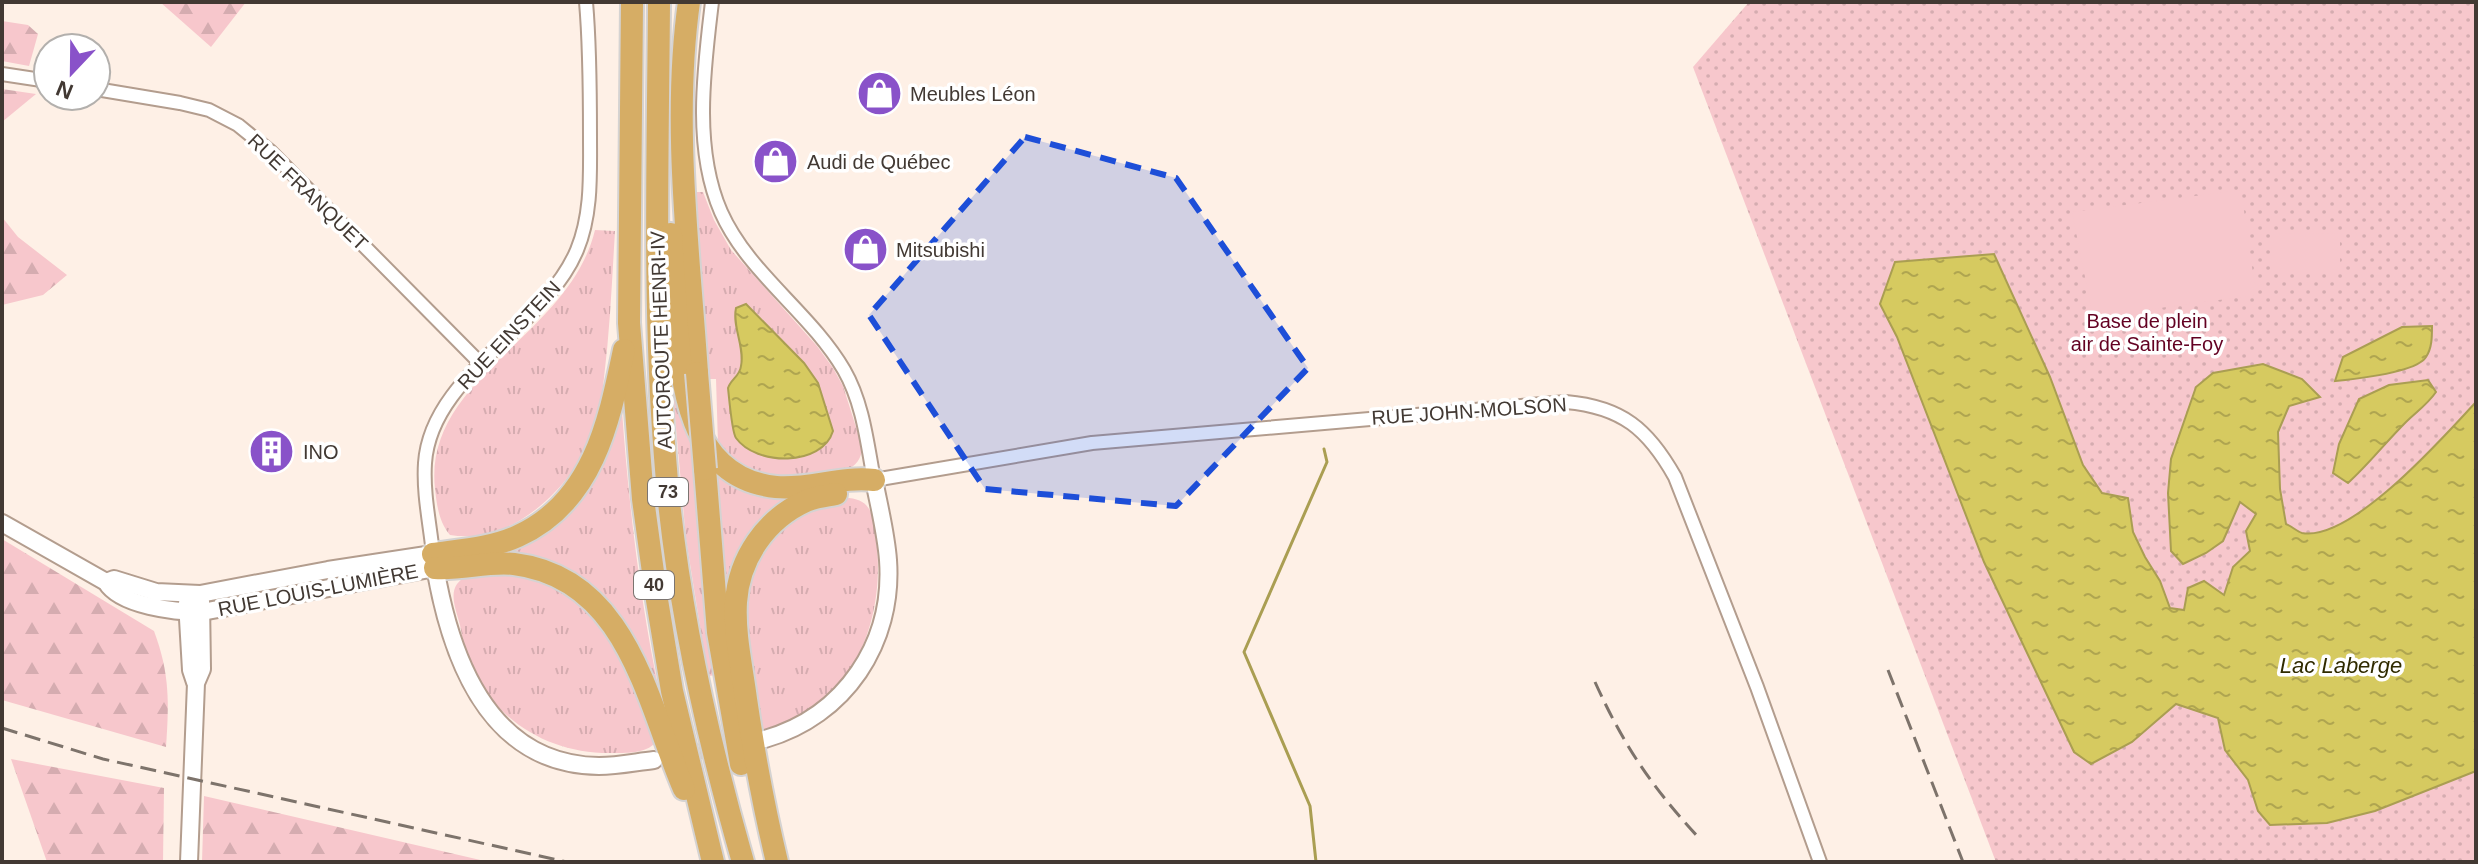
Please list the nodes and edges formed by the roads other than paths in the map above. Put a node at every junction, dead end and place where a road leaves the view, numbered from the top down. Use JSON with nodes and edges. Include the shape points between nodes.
{"nodes":[{"id":1,"x":586,"y":2,"type":"edge"},
{"id":2,"x":621,"y":2,"type":"edge"},
{"id":3,"x":632,"y":2,"type":"edge"},
{"id":4,"x":659,"y":2,"type":"edge"},
{"id":5,"x":669,"y":2,"type":"edge"},
{"id":6,"x":689,"y":2,"type":"edge"},
{"id":7,"x":712,"y":2,"type":"edge"},
{"id":8,"x":631,"y":64,"type":"junction"},
{"id":9,"x":2,"y":74,"type":"edge"},
{"id":10,"x":32,"y":79,"type":"edge"},
{"id":11,"x":112,"y":92,"type":"edge"},
{"id":12,"x":629,"y":323,"type":"junction"},
{"id":13,"x":481,"y":364,"type":"junction"},
{"id":14,"x":874,"y":480,"type":"junction"},
{"id":15,"x":2,"y":523,"type":"edge"},
{"id":16,"x":434,"y":561,"type":"junction"},
{"id":17,"x":194,"y":603,"type":"junction"},
{"id":18,"x":765,"y":739,"type":"tunnel mouth"},
{"id":19,"x":654,"y":760,"type":"dead end"},
{"id":20,"x":710,"y":852,"type":"edge"},
{"id":21,"x":189,"y":862,"type":"edge"},
{"id":22,"x":743,"y":862,"type":"edge"},
{"id":23,"x":766,"y":862,"type":"edge"},
{"id":24,"x":777,"y":862,"type":"edge"},
{"id":25,"x":1820,"y":862,"type":"edge"}],
"edges":[{"from":1,"to":13,"type":"street","name":"RUE EINSTEIN","via":[[591,55],[586,222],[561,280]]},
{"from":2,"to":8,"type":"highway"},
{"from":3,"to":8,"type":"highway","name":"AUTOROUTE HENRI-IV","number":"40"},
{"from":4,"to":22,"type":"highway","name":"AUTOROUTE HENRI-IV","number":"73","via":[[657,294],[665,459],[687,628]]},
{"from":5,"to":14,"type":"highway","via":[[672,244],[681,375],[691,414],[712,453],[753,482],[777,487]]},
{"from":6,"to":23,"type":"highway","bridge":true,"via":[[683,114],[686,216],[714,592],[740,760]]},
{"from":7,"to":14,"type":"street","via":[[705,156],[721,212],[736,238],[844,370],[857,398]]},
{"from":8,"to":12,"type":"highway","name":"AUTOROUTE HENRI-IV","number":"40"},
{"from":9,"to":10,"type":"street"},
{"from":11,"to":13,"type":"street","name":"RUE FRANQUET","via":[[194,105],[238,125]]},
{"from":12,"to":16,"type":"highway","via":[[606,428],[585,474],[559,508],[510,539]]},
{"from":12,"to":20,"type":"highway","name":"AUTOROUTE HENRI-IV","number":"40","via":[[656,594],[672,691]]},
{"from":13,"to":16,"type":"street","name":"RUE EINSTEIN","via":[[447,404],[427,450],[426,500]]},
{"from":14,"to":18,"type":"street","via":[[888,561],[876,636],[864,664],[834,703],[813,719]]},
{"from":14,"to":24,"type":"highway","via":[[856,491],[808,500],[787,512],[753,546],[743,568],[736,603],[738,639],[752,743]]},
{"from":14,"to":25,"type":"street","name":"RUE JOHN-MOLSON","via":[[1092,443],[1566,402],[1596,406],[1643,430],[1675,477]]},
{"from":15,"to":17,"type":"street","via":[[106,582],[114,579]]},
{"from":16,"to":17,"type":"street","name":"RUE LOUIS-LUMIÈRE"},
{"from":16,"to":19,"type":"street","name":"RUE EINSTEIN","via":[[457,657],[480,701],[510,733],[566,761],[597,766]]},
{"from":16,"to":20,"type":"highway","via":[[453,569],[516,564],[569,583],[590,599],[628,646]]},
{"from":17,"to":21,"type":"street"}]}
